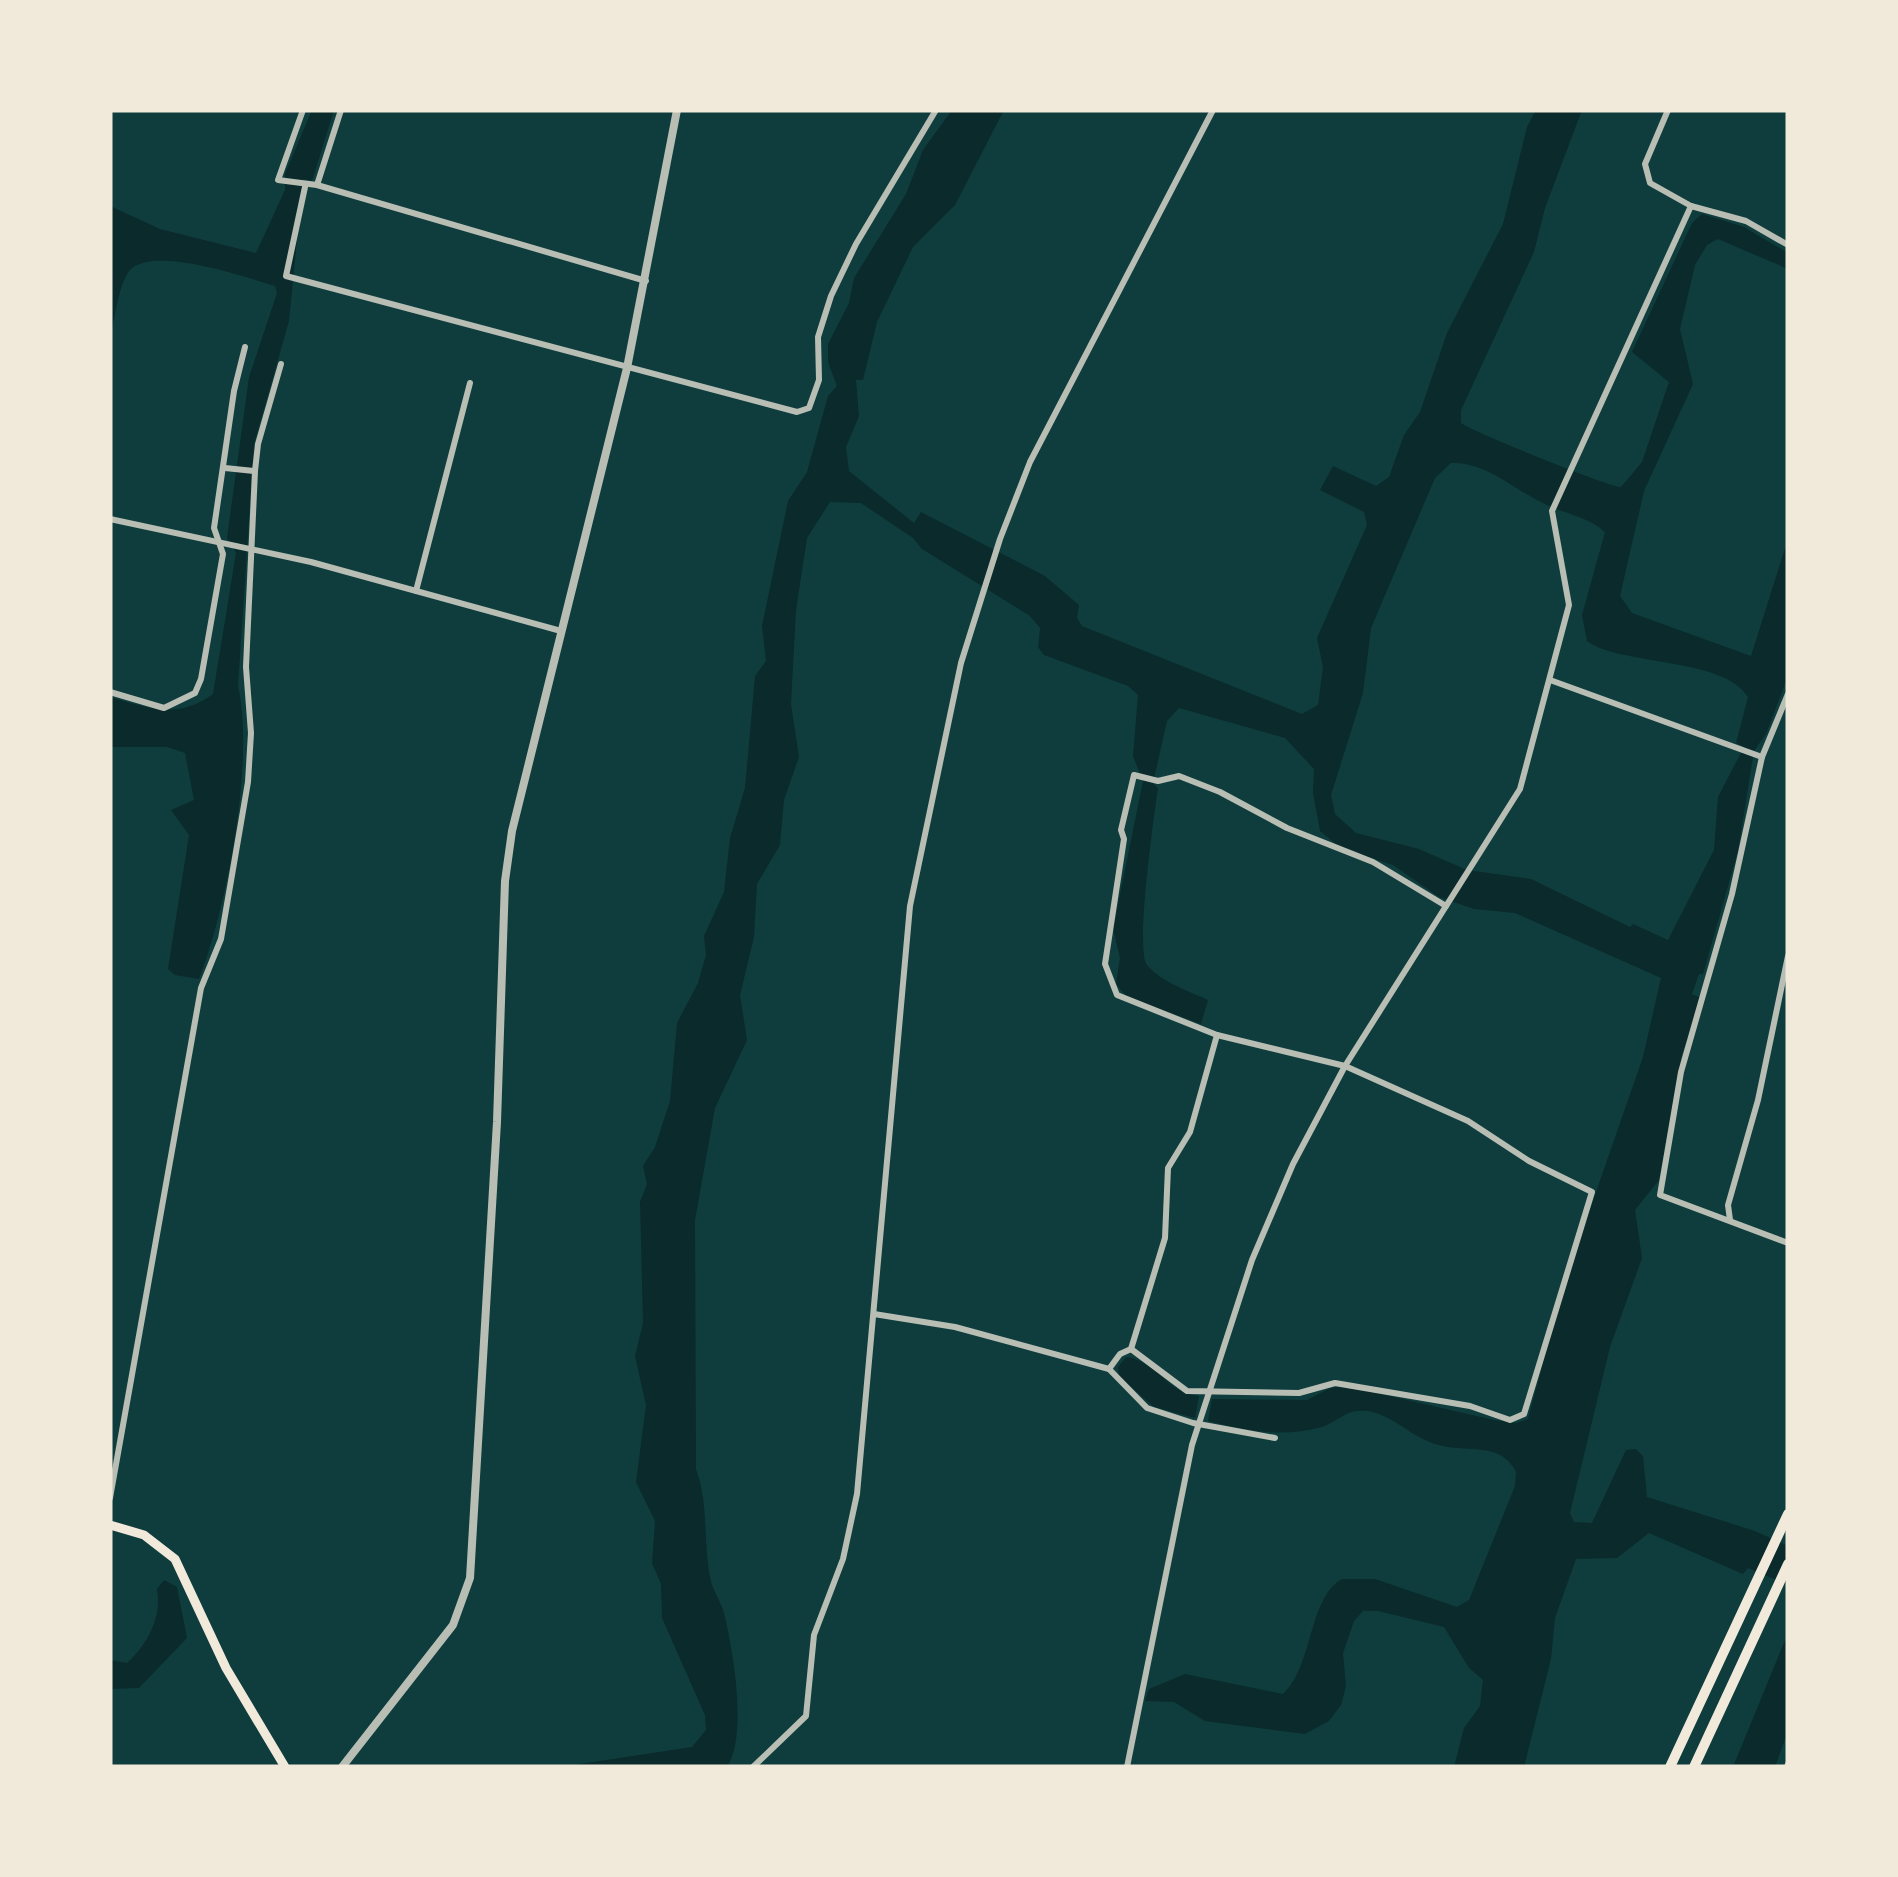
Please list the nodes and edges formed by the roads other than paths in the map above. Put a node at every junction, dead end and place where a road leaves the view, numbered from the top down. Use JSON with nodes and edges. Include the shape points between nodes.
{"nodes":[{"id":1,"x":303,"y":110,"type":"edge"},
{"id":2,"x":341,"y":110,"type":"edge"},
{"id":3,"x":677,"y":110,"type":"edge"},
{"id":4,"x":936,"y":110,"type":"edge"},
{"id":5,"x":1212,"y":110,"type":"edge"},
{"id":6,"x":1668,"y":110,"type":"edge"},
{"id":7,"x":317,"y":185,"type":"junction"},
{"id":8,"x":305,"y":187,"type":"junction"},
{"id":9,"x":1692,"y":206,"type":"junction"},
{"id":10,"x":1788,"y":245,"type":"edge"},
{"id":11,"x":646,"y":281,"type":"junction"},
{"id":12,"x":245,"y":347,"type":"dead end"},
{"id":13,"x":281,"y":364,"type":"dead end"},
{"id":14,"x":627,"y":368,"type":"junction"},
{"id":15,"x":470,"y":383,"type":"dead end"},
{"id":16,"x":226,"y":468,"type":"junction"},
{"id":17,"x":254,"y":472,"type":"junction"},
{"id":18,"x":110,"y":519,"type":"edge"},
{"id":19,"x":220,"y":541,"type":"junction"},
{"id":20,"x":252,"y":550,"type":"junction"},
{"id":21,"x":416,"y":591,"type":"junction"},
{"id":22,"x":561,"y":631,"type":"junction"},
{"id":23,"x":1550,"y":680,"type":"junction"},
{"id":24,"x":110,"y":692,"type":"edge"},
{"id":25,"x":1788,"y":694,"type":"edge"},
{"id":26,"x":1759,"y":756,"type":"junction"},
{"id":27,"x":1447,"y":904,"type":"junction"},
{"id":28,"x":1788,"y":956,"type":"edge"},
{"id":29,"x":1217,"y":1035,"type":"junction"},
{"id":30,"x":1345,"y":1066,"type":"junction"},
{"id":31,"x":1730,"y":1220,"type":"junction"},
{"id":32,"x":1788,"y":1243,"type":"edge"},
{"id":33,"x":874,"y":1314,"type":"junction"},
{"id":34,"x":1131,"y":1350,"type":"junction"},
{"id":35,"x":1108,"y":1369,"type":"junction"},
{"id":36,"x":1206,"y":1392,"type":"junction"},
{"id":37,"x":1199,"y":1424,"type":"junction"},
{"id":38,"x":1275,"y":1438,"type":"dead end"},
{"id":39,"x":110,"y":1498,"type":"edge"},
{"id":40,"x":1788,"y":1514,"type":"edge"},
{"id":41,"x":110,"y":1525,"type":"edge"},
{"id":42,"x":1788,"y":1564,"type":"edge"},
{"id":43,"x":285,"y":1767,"type":"edge"},
{"id":44,"x":342,"y":1767,"type":"edge"},
{"id":45,"x":754,"y":1767,"type":"edge"},
{"id":46,"x":1127,"y":1767,"type":"edge"},
{"id":47,"x":1670,"y":1767,"type":"edge"},
{"id":48,"x":1694,"y":1767,"type":"edge"}],
"edges":[{"from":1,"to":8,"type":"street","via":[[278,180]]},
{"from":2,"to":7,"type":"street"},
{"from":3,"to":11,"type":"street"},
{"from":4,"to":14,"type":"street","via":[[831,296],[818,337],[819,380],[810,408],[796,412]]},
{"from":5,"to":33,"type":"street","via":[[1040,441],[961,664],[910,906]]},
{"from":6,"to":9,"type":"street","via":[[1646,174],[1650,183]]},
{"from":7,"to":8,"type":"street"},
{"from":7,"to":11,"type":"street"},
{"from":8,"to":14,"type":"street","via":[[286,276]]},
{"from":9,"to":10,"type":"street","via":[[1746,221]]},
{"from":9,"to":23,"type":"street","via":[[1552,511],[1570,597]]},
{"from":11,"to":14,"type":"street"},
{"from":12,"to":16,"type":"street"},
{"from":13,"to":17,"type":"street"},
{"from":14,"to":22,"type":"street"},
{"from":15,"to":21,"type":"street"},
{"from":16,"to":17,"type":"street"},
{"from":16,"to":19,"type":"street","via":[[214,528]]},
{"from":17,"to":20,"type":"street"},
{"from":18,"to":19,"type":"street"},
{"from":19,"to":20,"type":"street"},
{"from":19,"to":24,"type":"street","via":[[223,554],[195,693],[164,708]]},
{"from":20,"to":21,"type":"street"},
{"from":20,"to":39,"type":"street","via":[[248,782],[222,939],[201,988]]},
{"from":21,"to":22,"type":"street"},
{"from":22,"to":44,"type":"street","via":[[505,880],[470,1578],[453,1625]]},
{"from":23,"to":26,"type":"street"},
{"from":23,"to":27,"type":"street","via":[[1520,789]]},
{"from":25,"to":26,"type":"street"},
{"from":26,"to":31,"type":"street","via":[[1732,894],[1681,1072],[1660,1195]]},
{"from":27,"to":29,"type":"street","via":[[1374,862],[1287,828],[1220,792],[1179,776],[1158,781],[1134,775],[1121,830],[1106,977],[1117,995]]},
{"from":27,"to":30,"type":"street"},
{"from":28,"to":31,"type":"street","via":[[1728,1205]]},
{"from":29,"to":30,"type":"street"},
{"from":29,"to":34,"type":"street","via":[[1190,1132],[1166,1176],[1165,1238]]},
{"from":30,"to":36,"type":"street","via":[[1269,1217]]},
{"from":30,"to":36,"type":"street","via":[[1468,1120],[1592,1192],[1529,1403],[1522,1417],[1510,1420],[1470,1406],[1335,1383],[1299,1393]]},
{"from":31,"to":32,"type":"street"},
{"from":33,"to":35,"type":"street","via":[[955,1327]]},
{"from":33,"to":45,"type":"street","via":[[857,1494],[843,1559],[814,1635],[808,1711]]},
{"from":34,"to":35,"type":"street"},
{"from":34,"to":36,"type":"street","via":[[1149,1358],[1176,1387]]},
{"from":35,"to":37,"type":"street","via":[[1141,1405]]},
{"from":36,"to":37,"type":"street"},
{"from":37,"to":38,"type":"street"},
{"from":37,"to":46,"type":"street"},
{"from":40,"to":47,"type":"main road"},
{"from":41,"to":43,"type":"main road","via":[[144,1535],[175,1560],[217,1650]]},
{"from":42,"to":48,"type":"main road"}]}
